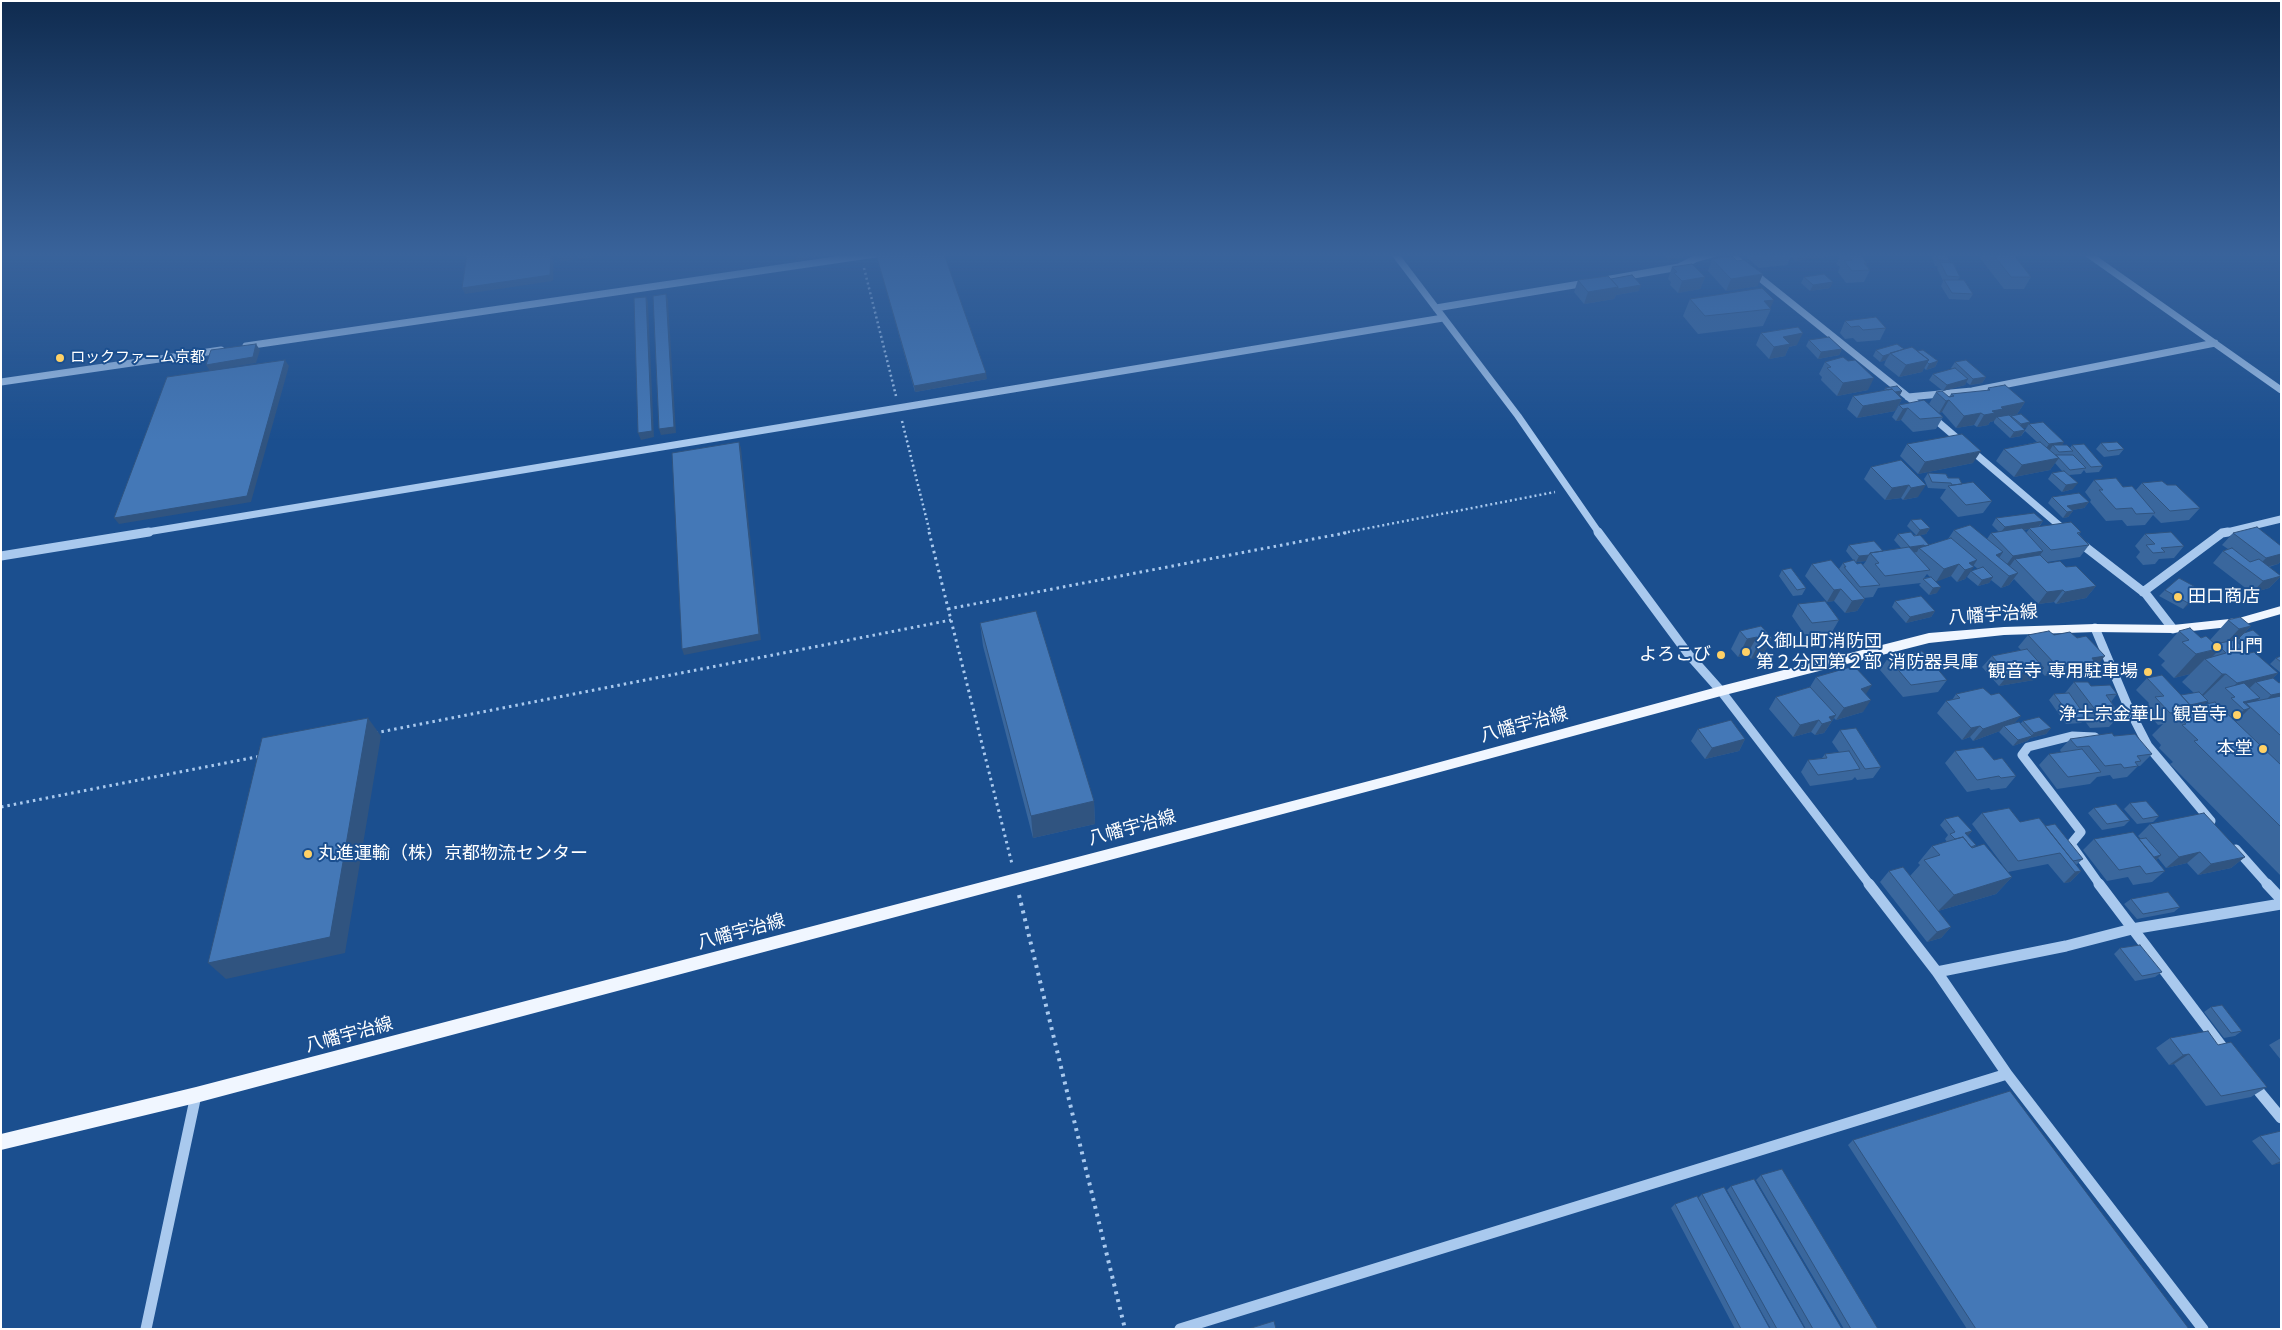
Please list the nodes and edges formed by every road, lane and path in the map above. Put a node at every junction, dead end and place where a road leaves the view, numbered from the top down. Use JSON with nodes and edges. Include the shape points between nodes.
{"nodes":[{"id":1,"x":450,"y":316,"type":"edge"},
{"id":2,"x":877,"y":316,"type":"edge"},
{"id":3,"x":1807,"y":316,"type":"edge"},
{"id":4,"x":2177,"y":316,"type":"edge"},
{"id":5,"x":1443,"y":318,"type":"joint"},
{"id":6,"x":2215,"y":343,"type":"junction"},
{"id":7,"x":238,"y":347,"type":"edge"},
{"id":8,"x":229,"y":348,"type":"edge"},
{"id":9,"x":1,"y":382,"type":"edge"},
{"id":10,"x":2281,"y":390,"type":"edge"},
{"id":11,"x":1908,"y":397,"type":"junction"},
{"id":12,"x":899,"y":407,"type":"junction"},
{"id":13,"x":1570,"y":489,"type":"junction"},
{"id":14,"x":2281,"y":519,"type":"edge"},
{"id":15,"x":1,"y":556,"type":"edge"},
{"id":16,"x":2143,"y":592,"type":"junction"},
{"id":17,"x":948,"y":609,"type":"junction"},
{"id":18,"x":2281,"y":610,"type":"edge"},
{"id":19,"x":951,"y":620,"type":"junction"},
{"id":20,"x":2096,"y":628,"type":"junction"},
{"id":21,"x":2173,"y":629,"type":"junction"},
{"id":22,"x":1721,"y":691,"type":"junction"},
{"id":23,"x":373,"y":734,"type":"dead end"},
{"id":24,"x":2105,"y":738,"type":"edge"},
{"id":25,"x":2122,"y":739,"type":"edge"},
{"id":26,"x":2148,"y":746,"type":"junction"},
{"id":27,"x":266,"y":755,"type":"edge"},
{"id":28,"x":1,"y":807,"type":"edge"},
{"id":29,"x":1015,"y":878,"type":"junction"},
{"id":30,"x":2281,"y":899,"type":"edge"},
{"id":31,"x":2281,"y":904,"type":"edge"},
{"id":32,"x":2132,"y":929,"type":"junction"},
{"id":33,"x":1937,"y":972,"type":"junction"},
{"id":34,"x":2233,"y":1060,"type":"edge"},
{"id":35,"x":2007,"y":1074,"type":"junction"},
{"id":36,"x":2245,"y":1074,"type":"edge"},
{"id":37,"x":196,"y":1094,"type":"junction"},
{"id":38,"x":2281,"y":1118,"type":"edge"},
{"id":39,"x":1,"y":1142,"type":"edge"},
{"id":40,"x":146,"y":1329,"type":"edge"},
{"id":41,"x":1125,"y":1329,"type":"edge"},
{"id":42,"x":1180,"y":1329,"type":"edge"},
{"id":43,"x":2203,"y":1329,"type":"edge"}],
"edges":[{"from":1,"to":7,"type":"street"},
{"from":2,"to":12,"type":"path"},
{"from":3,"to":11,"type":"street"},
{"from":4,"to":6,"type":"street"},
{"from":5,"to":12,"type":"street"},
{"from":5,"to":13,"type":"street"},
{"from":6,"to":10,"type":"street"},
{"from":6,"to":11,"type":"street","via":[[1972,391]]},
{"from":8,"to":9,"type":"street"},
{"from":11,"to":16,"type":"street","via":[[2074,538]]},
{"from":12,"to":15,"type":"street"},
{"from":12,"to":17,"type":"path"},
{"from":13,"to":17,"type":"path"},
{"from":13,"to":22,"type":"street","via":[[1623,567],[1689,655]]},
{"from":14,"to":16,"type":"street","via":[[2222,533]]},
{"from":16,"to":21,"type":"street"},
{"from":17,"to":19,"type":"path"},
{"from":18,"to":21,"type":"main road","name":"八幡宇治線","via":[[2240,622]]},
{"from":19,"to":23,"type":"path"},
{"from":19,"to":29,"type":"path"},
{"from":20,"to":21,"type":"main road","name":"八幡宇治線"},
{"from":20,"to":22,"type":"main road","name":"八幡宇治線","via":[[2004,631],[1929,638]]},
{"from":20,"to":26,"type":"street"},
{"from":22,"to":29,"type":"main road","name":"八幡宇治線"},
{"from":22,"to":33,"type":"street"},
{"from":24,"to":32,"type":"street","via":[[2072,736],[2028,747],[2022,755],[2081,832],[2071,844]]},
{"from":25,"to":26,"type":"street"},
{"from":26,"to":30,"type":"street"},
{"from":27,"to":28,"type":"path"},
{"from":29,"to":37,"type":"main road","name":"八幡宇治線"},
{"from":29,"to":41,"type":"path"},
{"from":31,"to":32,"type":"street"},
{"from":32,"to":33,"type":"street"},
{"from":32,"to":34,"type":"street"},
{"from":33,"to":35,"type":"street"},
{"from":35,"to":42,"type":"street"},
{"from":35,"to":43,"type":"street"},
{"from":36,"to":38,"type":"street"},
{"from":37,"to":39,"type":"main road","name":"八幡宇治線"},
{"from":37,"to":40,"type":"street"}]}
